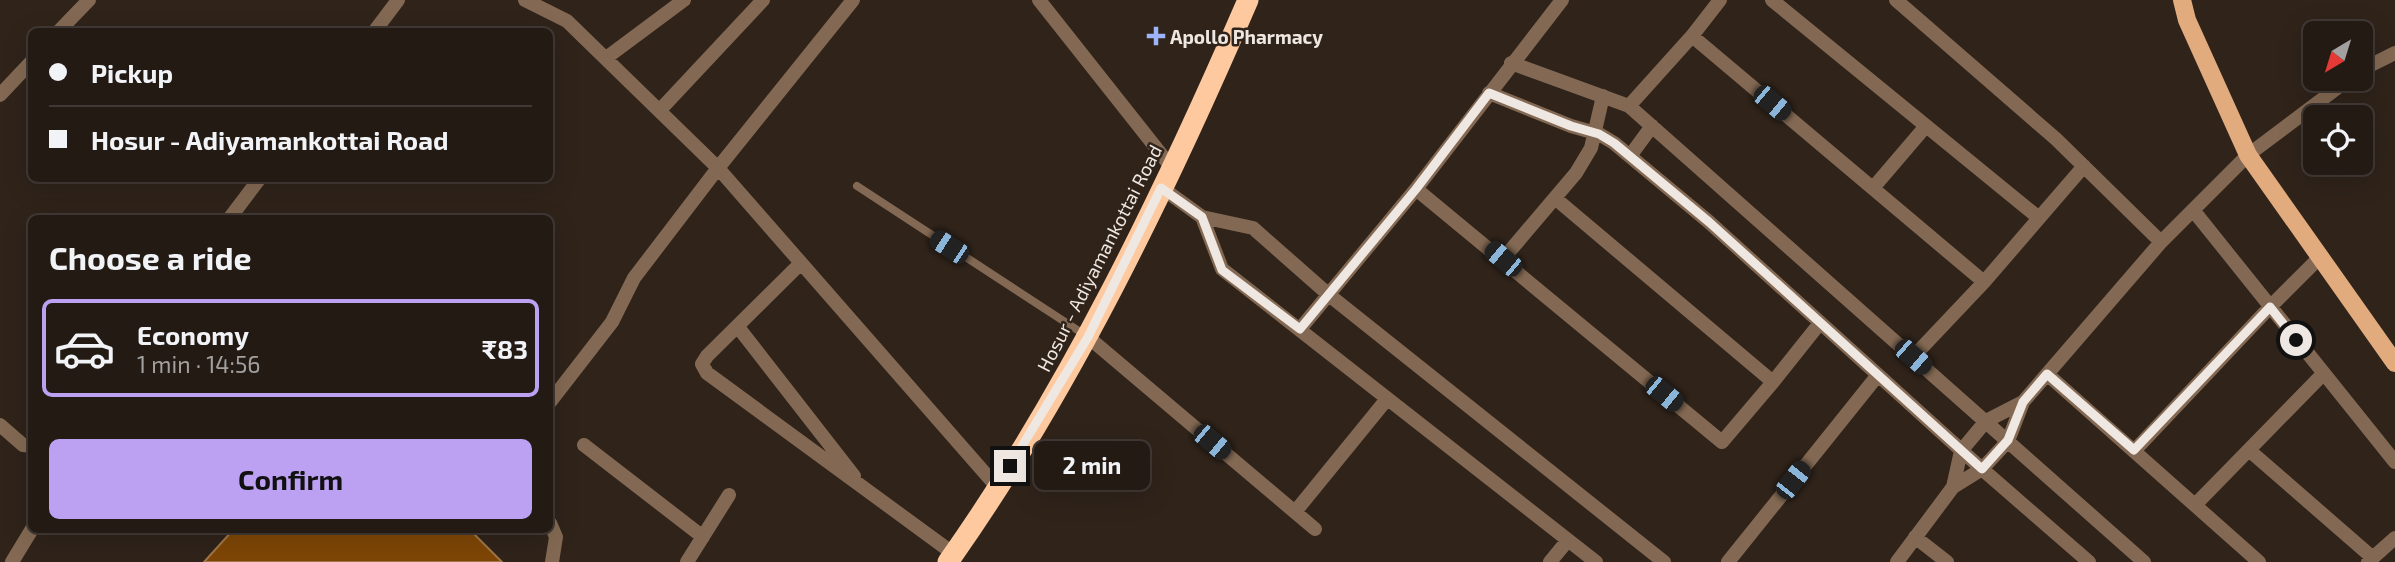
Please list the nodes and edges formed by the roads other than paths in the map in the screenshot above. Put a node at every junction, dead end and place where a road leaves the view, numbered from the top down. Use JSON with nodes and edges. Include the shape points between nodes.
{"nodes":[{"id":1,"x":89,"y":0,"type":"edge"},
{"id":2,"x":398,"y":0,"type":"edge"},
{"id":3,"x":525,"y":0,"type":"edge"},
{"id":4,"x":684,"y":0,"type":"edge"},
{"id":5,"x":763,"y":0,"type":"edge"},
{"id":6,"x":853,"y":0,"type":"edge"},
{"id":7,"x":1039,"y":0,"type":"edge"},
{"id":8,"x":1248,"y":0,"type":"edge"},
{"id":9,"x":1562,"y":0,"type":"edge"},
{"id":10,"x":1720,"y":0,"type":"edge"},
{"id":11,"x":1772,"y":0,"type":"edge"},
{"id":12,"x":2182,"y":0,"type":"edge"},
{"id":13,"x":1902,"y":2,"type":"edge"},
{"id":14,"x":62,"y":28,"type":"edge"},
{"id":15,"x":377,"y":28,"type":"edge"},
{"id":16,"x":1692,"y":36,"type":"junction"},
{"id":17,"x":2395,"y":53,"type":"edge"},
{"id":18,"x":606,"y":58,"type":"junction"},
{"id":19,"x":1511,"y":63,"type":"junction"},
{"id":20,"x":2373,"y":64,"type":"edge"},
{"id":21,"x":28,"y":65,"type":"edge"},
{"id":22,"x":2333,"y":91,"type":"edge"},
{"id":23,"x":1489,"y":93,"type":"junction"},
{"id":24,"x":0,"y":95,"type":"edge"},
{"id":25,"x":1603,"y":96,"type":"junction"},
{"id":26,"x":1629,"y":106,"type":"junction"},
{"id":27,"x":660,"y":110,"type":"junction"},
{"id":28,"x":1652,"y":126,"type":"junction"},
{"id":29,"x":1926,"y":126,"type":"junction"},
{"id":30,"x":1595,"y":133,"type":"junction"},
{"id":31,"x":2248,"y":155,"type":"junction"},
{"id":32,"x":1629,"y":156,"type":"junction"},
{"id":33,"x":2084,"y":166,"type":"junction"},
{"id":34,"x":718,"y":168,"type":"junction"},
{"id":35,"x":1172,"y":168,"type":"junction"},
{"id":36,"x":257,"y":182,"type":"edge"},
{"id":37,"x":857,"y":186,"type":"dead end"},
{"id":38,"x":1161,"y":188,"type":"junction"},
{"id":39,"x":1873,"y":188,"type":"junction"},
{"id":40,"x":1416,"y":189,"type":"junction"},
{"id":41,"x":1556,"y":199,"type":"junction"},
{"id":42,"x":2193,"y":210,"type":"junction"},
{"id":43,"x":232,"y":215,"type":"edge"},
{"id":44,"x":1202,"y":217,"type":"junction"},
{"id":45,"x":2039,"y":218,"type":"junction"},
{"id":46,"x":2161,"y":242,"type":"junction"},
{"id":47,"x":2320,"y":257,"type":"junction"},
{"id":48,"x":1503,"y":259,"type":"junction"},
{"id":49,"x":801,"y":264,"type":"junction"},
{"id":50,"x":1984,"y":282,"type":"junction"},
{"id":51,"x":1329,"y":295,"type":"junction"},
{"id":52,"x":2270,"y":307,"type":"junction"},
{"id":53,"x":1820,"y":323,"type":"junction"},
{"id":54,"x":738,"y":327,"type":"junction"},
{"id":55,"x":1300,"y":329,"type":"junction"},
{"id":56,"x":1088,"y":337,"type":"junction"},
{"id":57,"x":1913,"y":357,"type":"junction"},
{"id":58,"x":2395,"y":363,"type":"edge"},
{"id":59,"x":2047,"y":374,"type":"junction"},
{"id":60,"x":2323,"y":374,"type":"junction"},
{"id":61,"x":1878,"y":376,"type":"junction"},
{"id":62,"x":1773,"y":382,"type":"junction"},
{"id":63,"x":553,"y":398,"type":"edge"},
{"id":64,"x":1387,"y":399,"type":"junction"},
{"id":65,"x":2023,"y":402,"type":"junction"},
{"id":66,"x":1986,"y":421,"type":"junction"},
{"id":67,"x":0,"y":425,"type":"edge"},
{"id":68,"x":2008,"y":440,"type":"junction"},
{"id":69,"x":584,"y":445,"type":"dead end"},
{"id":70,"x":28,"y":446,"type":"edge"},
{"id":71,"x":2134,"y":450,"type":"junction"},
{"id":72,"x":1962,"y":451,"type":"junction"},
{"id":73,"x":2250,"y":451,"type":"junction"},
{"id":74,"x":2395,"y":462,"type":"edge"},
{"id":75,"x":1982,"y":469,"type":"junction"},
{"id":76,"x":997,"y":487,"type":"junction"},
{"id":77,"x":1953,"y":487,"type":"junction"},
{"id":78,"x":866,"y":491,"type":"junction"},
{"id":79,"x":729,"y":495,"type":"dead end"},
{"id":80,"x":2195,"y":505,"type":"junction"},
{"id":81,"x":1295,"y":512,"type":"junction"},
{"id":82,"x":1315,"y":529,"type":"dead end"},
{"id":83,"x":553,"y":530,"type":"edge"},
{"id":84,"x":30,"y":533,"type":"edge"},
{"id":85,"x":703,"y":537,"type":"junction"},
{"id":86,"x":1915,"y":537,"type":"junction"},
{"id":87,"x":2395,"y":538,"type":"edge"},
{"id":88,"x":1568,"y":540,"type":"junction"},
{"id":89,"x":951,"y":558,"type":"edge"},
{"id":90,"x":2370,"y":560,"type":"edge"},
{"id":91,"x":12,"y":562,"type":"edge"},
{"id":92,"x":552,"y":562,"type":"edge"},
{"id":93,"x":687,"y":562,"type":"edge"},
{"id":94,"x":1550,"y":562,"type":"edge"},
{"id":95,"x":1596,"y":562,"type":"edge"},
{"id":96,"x":1664,"y":562,"type":"edge"},
{"id":97,"x":1728,"y":562,"type":"edge"},
{"id":98,"x":1897,"y":562,"type":"edge"},
{"id":99,"x":1947,"y":562,"type":"edge"},
{"id":100,"x":2089,"y":562,"type":"edge"},
{"id":101,"x":2144,"y":562,"type":"edge"},
{"id":102,"x":2259,"y":562,"type":"edge"}],
"edges":[{"from":1,"to":14,"type":"street"},
{"from":2,"to":15,"type":"street"},
{"from":3,"to":18,"type":"street","via":[[567,21]]},
{"from":4,"to":18,"type":"street"},
{"from":5,"to":27,"type":"street"},
{"from":6,"to":34,"type":"street"},
{"from":7,"to":35,"type":"street"},
{"from":8,"to":35,"type":"highway","name":"Hosur - Adiyamankottai Road"},
{"from":9,"to":19,"type":"street"},
{"from":10,"to":16,"type":"street"},
{"from":11,"to":29,"type":"street"},
{"from":12,"to":31,"type":"main road"},
{"from":13,"to":33,"type":"street"},
{"from":16,"to":26,"type":"street"},
{"from":16,"to":39,"type":"street"},
{"from":17,"to":20,"type":"street"},
{"from":18,"to":27,"type":"street"},
{"from":19,"to":23,"type":"street"},
{"from":19,"to":25,"type":"street"},
{"from":21,"to":24,"type":"street"},
{"from":22,"to":31,"type":"street"},
{"from":23,"to":30,"type":"street"},
{"from":23,"to":40,"type":"street"},
{"from":25,"to":26,"type":"street"},
{"from":25,"to":30,"type":"street"},
{"from":26,"to":28,"type":"street"},
{"from":27,"to":34,"type":"street"},
{"from":28,"to":32,"type":"street"},
{"from":28,"to":57,"type":"street"},
{"from":29,"to":39,"type":"street"},
{"from":29,"to":45,"type":"street"},
{"from":30,"to":32,"type":"street"},
{"from":30,"to":41,"type":"street","via":[[1577,173]]},
{"from":31,"to":42,"type":"street"},
{"from":31,"to":47,"type":"main road"},
{"from":32,"to":53,"type":"street"},
{"from":33,"to":45,"type":"street"},
{"from":33,"to":46,"type":"street"},
{"from":34,"to":49,"type":"street"},
{"from":34,"to":63,"type":"street","via":[[634,278],[612,322]]},
{"from":35,"to":38,"type":"highway","name":"Hosur - Adiyamankottai Road"},
{"from":36,"to":43,"type":"street"},
{"from":37,"to":56,"type":"lane"},
{"from":38,"to":44,"type":"street"},
{"from":38,"to":56,"type":"highway","name":"Hosur - Adiyamankottai Road"},
{"from":39,"to":50,"type":"street"},
{"from":40,"to":48,"type":"street"},
{"from":40,"to":51,"type":"street"},
{"from":41,"to":48,"type":"street"},
{"from":41,"to":62,"type":"street"},
{"from":42,"to":46,"type":"street"},
{"from":42,"to":52,"type":"street"},
{"from":44,"to":51,"type":"street","via":[[1253,228]]},
{"from":44,"to":55,"type":"street","via":[[1222,270]]},
{"from":45,"to":50,"type":"street"},
{"from":46,"to":59,"type":"street"},
{"from":47,"to":52,"type":"street"},
{"from":47,"to":58,"type":"main road"},
{"from":48,"to":62,"type":"street","via":[[1722,442]]},
{"from":49,"to":54,"type":"street"},
{"from":49,"to":76,"type":"street"},
{"from":50,"to":57,"type":"street"},
{"from":51,"to":55,"type":"street"},
{"from":51,"to":96,"type":"street"},
{"from":52,"to":60,"type":"street"},
{"from":52,"to":71,"type":"street"},
{"from":53,"to":61,"type":"street"},
{"from":53,"to":62,"type":"street"},
{"from":54,"to":78,"type":"street"},
{"from":54,"to":78,"type":"street","via":[[707,356],[702,364],[707,373]]},
{"from":55,"to":64,"type":"street"},
{"from":56,"to":76,"type":"highway","name":"Hosur - Adiyamankottai Road"},
{"from":56,"to":81,"type":"street"},
{"from":57,"to":66,"type":"street"},
{"from":59,"to":65,"type":"street"},
{"from":59,"to":71,"type":"street"},
{"from":60,"to":73,"type":"street"},
{"from":60,"to":74,"type":"street"},
{"from":61,"to":72,"type":"street"},
{"from":61,"to":97,"type":"street"},
{"from":64,"to":81,"type":"street"},
{"from":64,"to":88,"type":"street"},
{"from":65,"to":66,"type":"street"},
{"from":65,"to":68,"type":"street"},
{"from":66,"to":68,"type":"street"},
{"from":66,"to":72,"type":"street"},
{"from":67,"to":70,"type":"street"},
{"from":68,"to":75,"type":"street"},
{"from":68,"to":101,"type":"street"},
{"from":69,"to":85,"type":"street"},
{"from":71,"to":80,"type":"street"},
{"from":72,"to":75,"type":"street"},
{"from":72,"to":77,"type":"street"},
{"from":73,"to":80,"type":"street"},
{"from":73,"to":90,"type":"street"},
{"from":75,"to":77,"type":"street"},
{"from":75,"to":100,"type":"street"},
{"from":76,"to":89,"type":"highway","name":"Hosur - Adiyamankottai Road"},
{"from":77,"to":86,"type":"street"},
{"from":78,"to":89,"type":"street"},
{"from":79,"to":85,"type":"street"},
{"from":80,"to":102,"type":"street"},
{"from":81,"to":82,"type":"street"},
{"from":83,"to":92,"type":"street"},
{"from":84,"to":91,"type":"street"},
{"from":85,"to":93,"type":"street"},
{"from":86,"to":98,"type":"street"},
{"from":86,"to":99,"type":"street"},
{"from":87,"to":90,"type":"street"},
{"from":88,"to":94,"type":"street"},
{"from":88,"to":95,"type":"street"}]}
